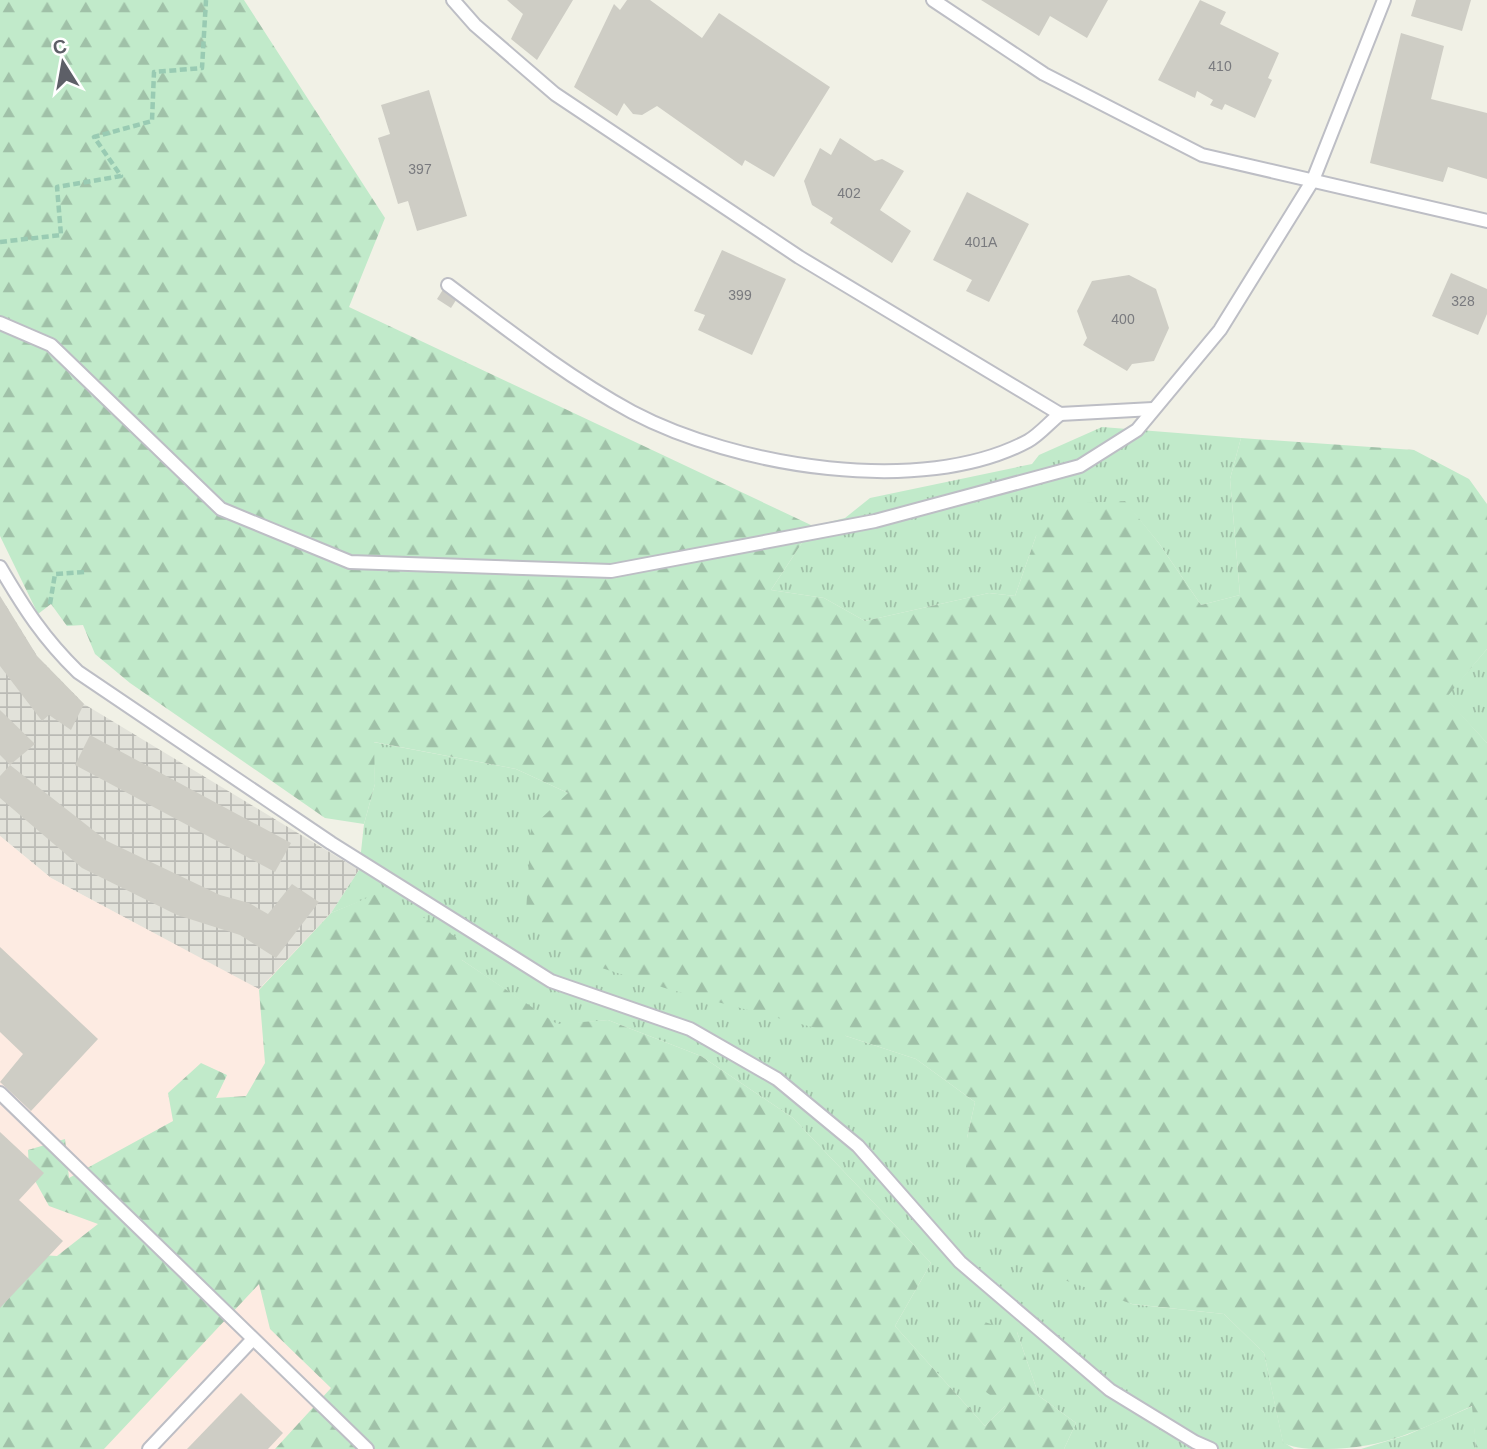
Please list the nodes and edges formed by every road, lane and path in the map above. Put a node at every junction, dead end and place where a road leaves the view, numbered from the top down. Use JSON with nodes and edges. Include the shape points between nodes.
{"nodes":[{"id":1,"x":206,"y":0,"type":"edge"},
{"id":2,"x":453,"y":0,"type":"edge"},
{"id":3,"x":933,"y":0,"type":"edge"},
{"id":4,"x":1384,"y":0,"type":"edge"},
{"id":5,"x":1313,"y":180,"type":"junction"},
{"id":6,"x":1487,"y":221,"type":"edge"},
{"id":7,"x":0,"y":242,"type":"edge"},
{"id":8,"x":448,"y":285,"type":"dead end"},
{"id":9,"x":0,"y":323,"type":"edge"},
{"id":10,"x":1153,"y":409,"type":"junction"},
{"id":11,"x":1060,"y":414,"type":"junction"},
{"id":12,"x":0,"y":567,"type":"edge"},
{"id":13,"x":86,"y":572,"type":"dead end"},
{"id":14,"x":51,"y":604,"type":"dead end"},
{"id":15,"x":0,"y":1093,"type":"edge"},
{"id":16,"x":253,"y":1339,"type":"junction"},
{"id":17,"x":149,"y":1449,"type":"edge"},
{"id":18,"x":367,"y":1449,"type":"edge"},
{"id":19,"x":1211,"y":1449,"type":"edge"}],
"edges":[{"from":1,"to":7,"type":"path","via":[[202,68],[154,72],[152,121],[94,137],[121,176],[57,187],[61,235]]},
{"from":2,"to":11,"type":"lane","via":[[555,94],[799,257]]},
{"from":3,"to":5,"type":"lane","via":[[1044,74],[1202,155]]},
{"from":4,"to":5,"type":"lane"},
{"from":5,"to":6,"type":"lane"},
{"from":5,"to":10,"type":"lane","via":[[1220,330]]},
{"from":8,"to":11,"type":"lane","via":[[570,375],[634,413],[764,459],[836,469],[921,472],[986,458],[1029,441]]},
{"from":9,"to":10,"type":"lane","via":[[51,345],[221,509],[350,562],[611,571],[862,523],[1080,466],[1136,430]]},
{"from":10,"to":11,"type":"lane"},
{"from":12,"to":19,"type":"lane","via":[[31,620],[78,673],[331,843],[551,981],[690,1029],[777,1079],[858,1146],[960,1262],[990,1288],[1110,1390]]},
{"from":13,"to":14,"type":"path","via":[[55,573]]},
{"from":15,"to":16,"type":"lane"},
{"from":16,"to":17,"type":"lane"},
{"from":16,"to":18,"type":"lane"}]}
